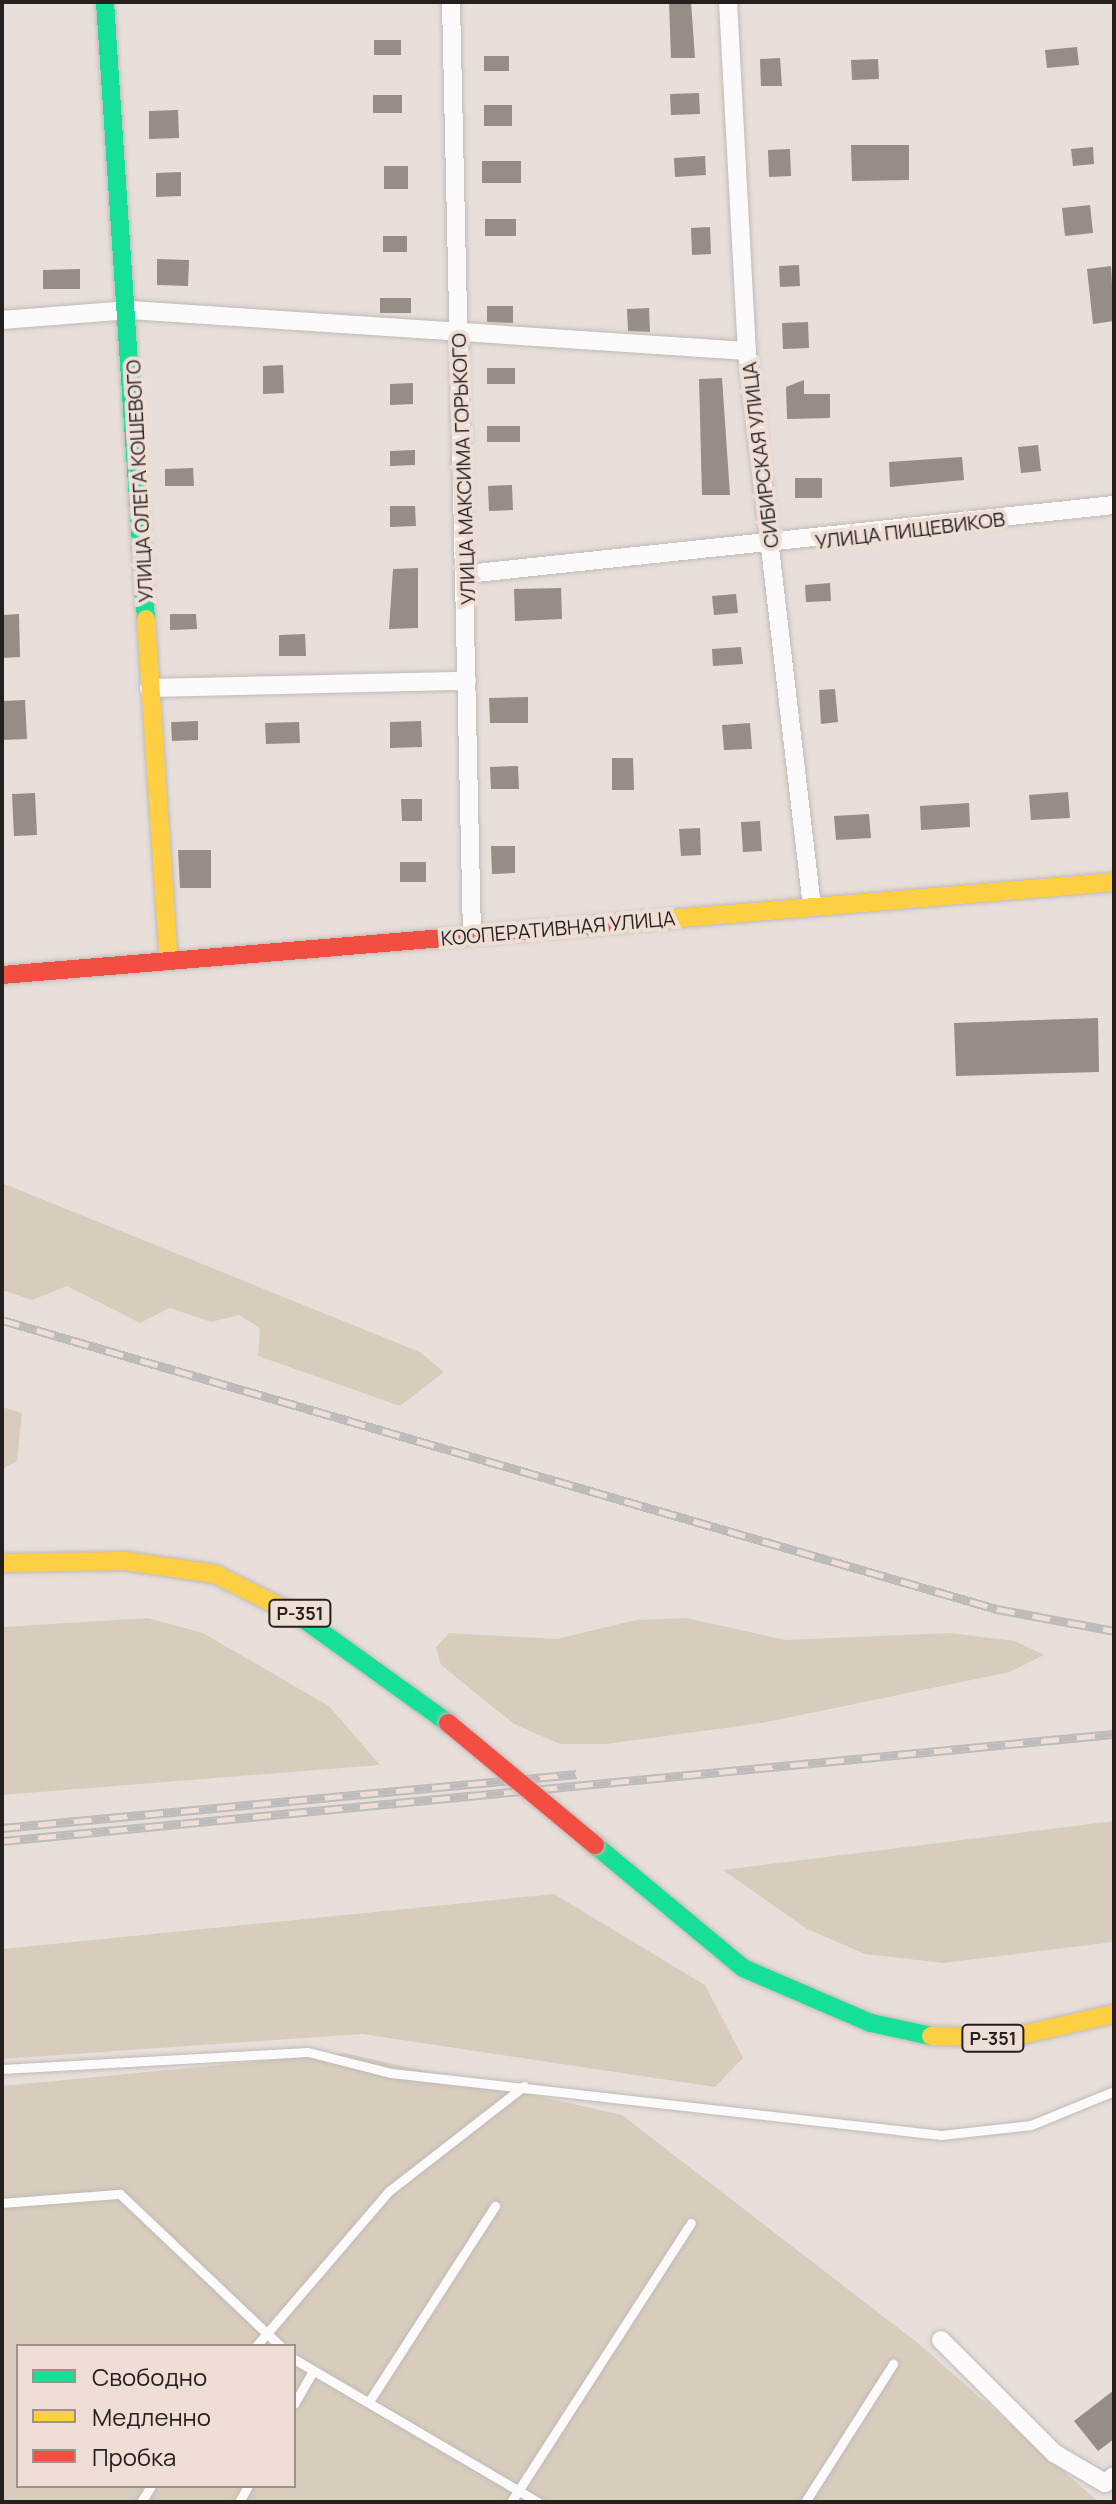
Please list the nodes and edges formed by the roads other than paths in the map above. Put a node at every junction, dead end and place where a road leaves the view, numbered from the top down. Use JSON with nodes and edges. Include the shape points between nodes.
{"nodes":[{"id":1,"x":105,"y":2,"type":"edge"},
{"id":2,"x":451,"y":2,"type":"edge"},
{"id":3,"x":728,"y":2,"type":"edge"},
{"id":4,"x":130,"y":310,"type":"junction"},
{"id":5,"x":2,"y":320,"type":"edge"},
{"id":6,"x":459,"y":332,"type":"junction"},
{"id":7,"x":747,"y":351,"type":"junction"},
{"id":8,"x":1114,"y":505,"type":"edge"},
{"id":9,"x":771,"y":547,"type":"junction"},
{"id":10,"x":467,"y":574,"type":"junction"},
{"id":11,"x":467,"y":681,"type":"junction"},
{"id":12,"x":149,"y":688,"type":"junction"},
{"id":13,"x":1114,"y":882,"type":"edge"},
{"id":14,"x":812,"y":907,"type":"junction"},
{"id":15,"x":472,"y":936,"type":"junction"},
{"id":16,"x":169,"y":961,"type":"junction"},
{"id":17,"x":2,"y":975,"type":"edge"},
{"id":18,"x":2,"y":1563,"type":"edge"},
{"id":19,"x":1114,"y":2014,"type":"edge"},
{"id":20,"x":2,"y":2069,"type":"edge"},
{"id":21,"x":524,"y":2086,"type":"junction"},
{"id":22,"x":1114,"y":2091,"type":"edge"},
{"id":23,"x":2,"y":2203,"type":"edge"},
{"id":24,"x":495,"y":2206,"type":"dead end"},
{"id":25,"x":691,"y":2223,"type":"dead end"},
{"id":26,"x":267,"y":2332,"type":"junction"},
{"id":27,"x":941,"y":2340,"type":"dead end"},
{"id":28,"x":258,"y":2344,"type":"edge"},
{"id":29,"x":278,"y":2344,"type":"edge"},
{"id":30,"x":296,"y":2360,"type":"edge"},
{"id":31,"x":893,"y":2364,"type":"dead end"},
{"id":32,"x":313,"y":2371,"type":"junction"},
{"id":33,"x":370,"y":2400,"type":"junction"},
{"id":34,"x":296,"y":2401,"type":"edge"},
{"id":35,"x":1114,"y":2476,"type":"edge"},
{"id":36,"x":519,"y":2489,"type":"junction"},
{"id":37,"x":511,"y":2502,"type":"edge"},
{"id":38,"x":538,"y":2502,"type":"edge"},
{"id":39,"x":805,"y":2502,"type":"edge"}],
"edges":[{"from":1,"to":4,"type":"main road","name":"УЛИЦА ОЛЕГА КОШЕВОГО"},
{"from":2,"to":6,"type":"street","name":"УЛИЦА МАКСИМА ГОРЬКОГО"},
{"from":3,"to":7,"type":"street","name":"СИБИРСКАЯ УЛИЦА"},
{"from":4,"to":5,"type":"street"},
{"from":4,"to":6,"type":"street"},
{"from":4,"to":12,"type":"main road","name":"УЛИЦА ОЛЕГА КОШЕВОГО"},
{"from":6,"to":7,"type":"street"},
{"from":6,"to":10,"type":"street","name":"УЛИЦА МАКСИМА ГОРЬКОГО"},
{"from":7,"to":9,"type":"street","name":"СИБИРСКАЯ УЛИЦА"},
{"from":8,"to":9,"type":"street","name":"УЛИЦА ПИЩЕВИКОВ"},
{"from":9,"to":10,"type":"street","name":"УЛИЦА ПИЩЕВИКОВ"},
{"from":9,"to":14,"type":"street","name":"СИБИРСКАЯ УЛИЦА"},
{"from":10,"to":11,"type":"street","name":"УЛИЦА МАКСИМА ГОРЬКОГО"},
{"from":11,"to":12,"type":"street"},
{"from":11,"to":15,"type":"street","name":"УЛИЦА МАКСИМА ГОРЬКОГО"},
{"from":12,"to":16,"type":"main road","name":"УЛИЦА ОЛЕГА КОШЕВОГО"},
{"from":13,"to":14,"type":"main road","name":"КООПЕРАТИВНАЯ УЛИЦА"},
{"from":14,"to":15,"type":"main road","name":"КООПЕРАТИВНАЯ УЛИЦА"},
{"from":15,"to":16,"type":"main road","name":"КООПЕРАТИВНАЯ УЛИЦА"},
{"from":16,"to":17,"type":"main road","name":"КООПЕРАТИВНАЯ УЛИЦА"},
{"from":18,"to":19,"type":"main road","number":"Р-351","bridge":true,"via":[[125,1561],[215,1574],[335,1635],[743,1968],[871,2023],[938,2038],[1008,2038]]},
{"from":20,"to":21,"type":"lane","via":[[308,2052],[391,2073]]},
{"from":21,"to":22,"type":"lane","via":[[941,2135],[1031,2125]]},
{"from":21,"to":26,"type":"lane","via":[[389,2191]]},
{"from":23,"to":26,"type":"lane","via":[[120,2194]]},
{"from":24,"to":33,"type":"lane"},
{"from":25,"to":36,"type":"lane"},
{"from":26,"to":28,"type":"lane"},
{"from":26,"to":29,"type":"lane"},
{"from":27,"to":35,"type":"street","via":[[1054,2453],[1105,2483]]},
{"from":30,"to":32,"type":"lane"},
{"from":31,"to":39,"type":"lane"},
{"from":32,"to":33,"type":"lane"},
{"from":32,"to":34,"type":"lane"},
{"from":33,"to":36,"type":"lane"},
{"from":36,"to":37,"type":"lane"},
{"from":36,"to":38,"type":"lane"}]}
